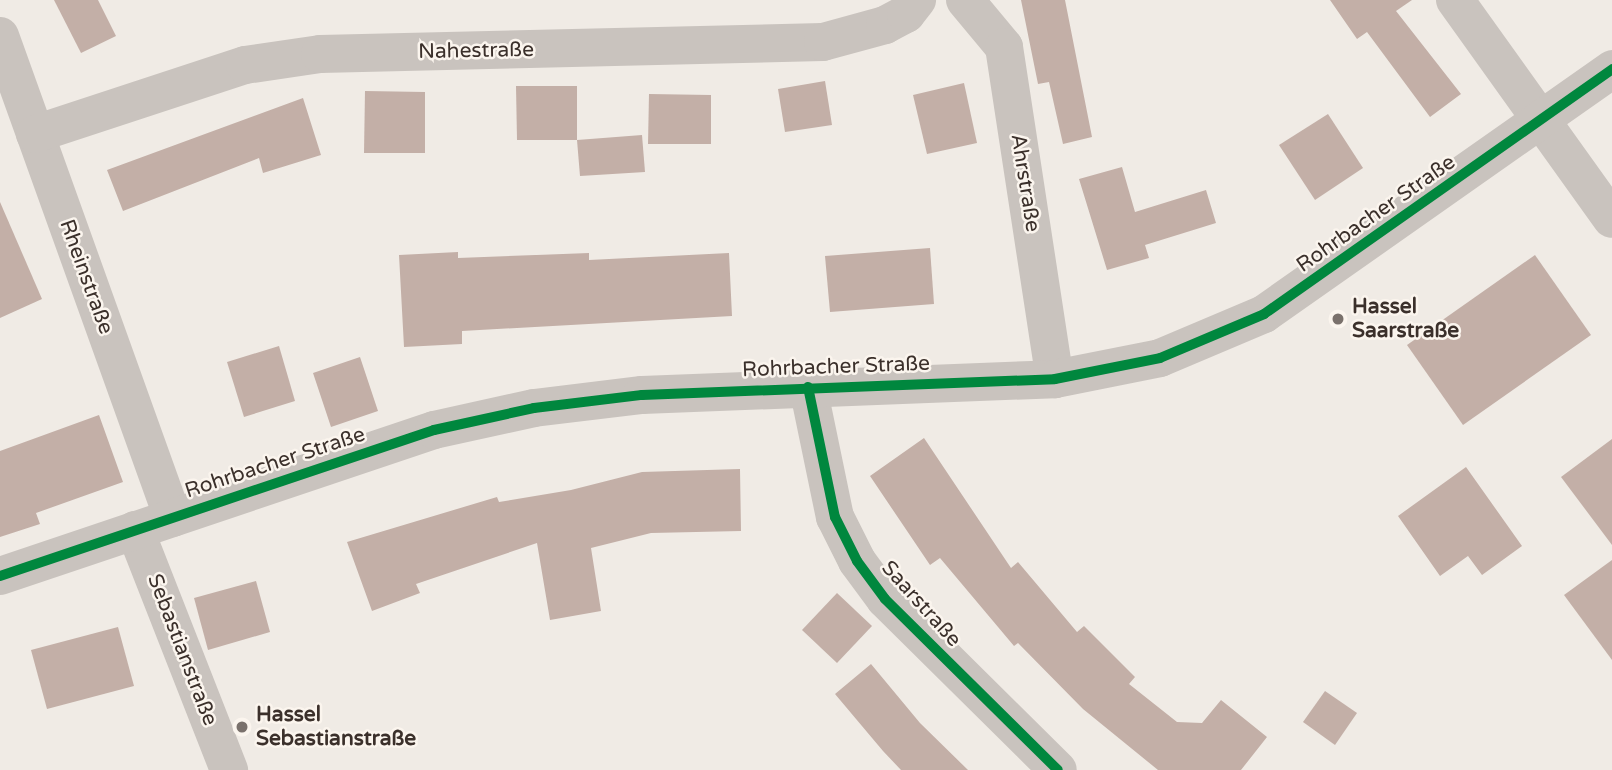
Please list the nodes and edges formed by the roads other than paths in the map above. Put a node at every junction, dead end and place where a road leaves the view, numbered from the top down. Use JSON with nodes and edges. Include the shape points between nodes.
{"nodes":[{"id":1,"x":916,"y":0,"type":"edge"},
{"id":2,"x":965,"y":0,"type":"edge"},
{"id":3,"x":1455,"y":0,"type":"edge"},
{"id":4,"x":0,"y":36,"type":"edge"},
{"id":5,"x":1612,"y":69,"type":"edge"},
{"id":6,"x":1541,"y":122,"type":"junction"},
{"id":7,"x":35,"y":134,"type":"junction"},
{"id":8,"x":1612,"y":219,"type":"edge"},
{"id":9,"x":1055,"y":379,"type":"junction"},
{"id":10,"x":808,"y":387,"type":"junction"},
{"id":11,"x":173,"y":518,"type":"junction"},
{"id":12,"x":135,"y":530,"type":"junction"},
{"id":13,"x":0,"y":576,"type":"edge"},
{"id":14,"x":229,"y":770,"type":"edge"},
{"id":15,"x":1058,"y":770,"type":"edge"}],
"edges":[{"from":1,"to":7,"type":"street","name":"Nahestraße","via":[[906,14],[885,25],[823,41],[320,54],[245,65]]},
{"from":2,"to":9,"type":"street","name":"Ahrstraße","via":[[1004,47]]},
{"from":3,"to":6,"type":"street"},
{"from":4,"to":7,"type":"street","name":"Rheinstraße"},
{"from":5,"to":6,"type":"street","name":"Rohrbacher Straße"},
{"from":6,"to":8,"type":"street"},
{"from":6,"to":9,"type":"street","name":"Rohrbacher Straße","via":[[1264,314],[1160,358]]},
{"from":7,"to":11,"type":"street","name":"Rheinstraße"},
{"from":9,"to":10,"type":"street","name":"Rohrbacher Straße"},
{"from":10,"to":11,"type":"street","name":"Rohrbacher Straße","via":[[642,395],[478,419]]},
{"from":10,"to":15,"type":"street","name":"Saarstraße","via":[[835,517],[857,561],[885,599]]},
{"from":11,"to":12,"type":"street","name":"Rohrbacher Straße"},
{"from":12,"to":13,"type":"street","name":"Rohrbacher Straße"},
{"from":12,"to":14,"type":"street","name":"Sebastianstraße"}]}
